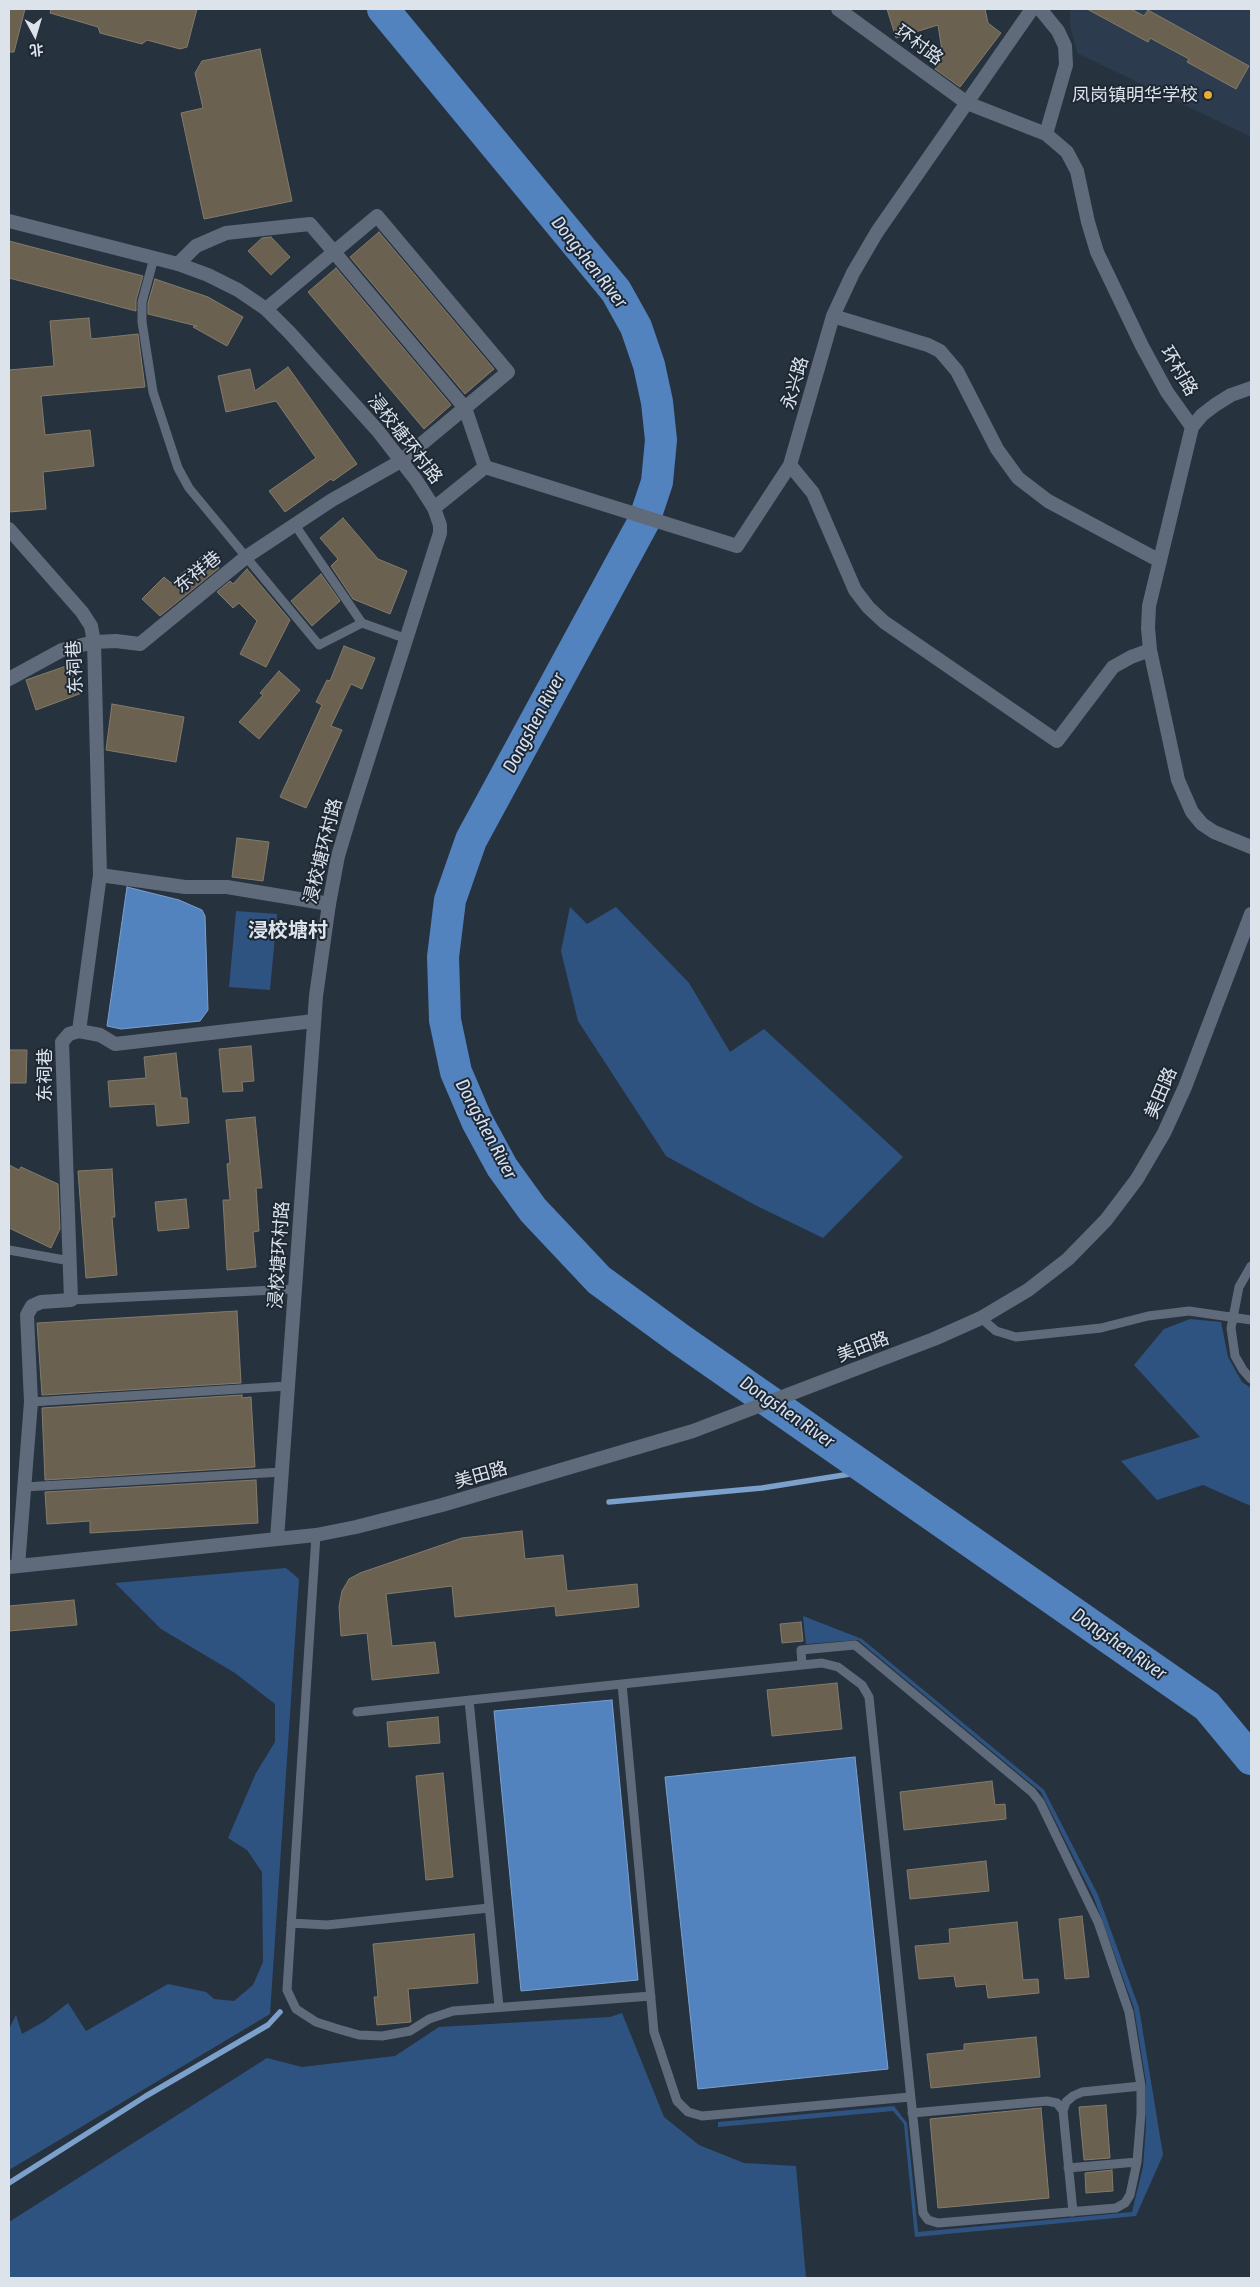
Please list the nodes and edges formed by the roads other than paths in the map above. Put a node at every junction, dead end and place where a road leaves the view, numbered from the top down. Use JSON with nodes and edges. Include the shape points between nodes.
{"nodes":[{"id":1,"x":838,"y":9,"type":"edge"},
{"id":2,"x":1032,"y":9,"type":"edge"},
{"id":3,"x":1040,"y":9,"type":"edge"},
{"id":4,"x":967,"y":103,"type":"junction"},
{"id":5,"x":1046,"y":134,"type":"junction"},
{"id":6,"x":9,"y":221,"type":"edge"},
{"id":7,"x":334,"y":252,"type":"junction"},
{"id":8,"x":154,"y":258,"type":"junction"},
{"id":9,"x":178,"y":264,"type":"junction"},
{"id":10,"x":266,"y":309,"type":"junction"},
{"id":11,"x":833,"y":316,"type":"junction"},
{"id":12,"x":1251,"y":388,"type":"edge"},
{"id":13,"x":465,"y":408,"type":"junction"},
{"id":14,"x":1192,"y":427,"type":"junction"},
{"id":15,"x":401,"y":461,"type":"junction"},
{"id":16,"x":790,"y":465,"type":"junction"},
{"id":17,"x":485,"y":467,"type":"junction"},
{"id":18,"x":434,"y":508,"type":"junction"},
{"id":19,"x":294,"y":525,"type":"junction"},
{"id":20,"x":9,"y":529,"type":"edge"},
{"id":21,"x":246,"y":557,"type":"junction"},
{"id":22,"x":1160,"y":561,"type":"junction"},
{"id":23,"x":362,"y":623,"type":"junction"},
{"id":24,"x":406,"y":639,"type":"junction"},
{"id":25,"x":94,"y":642,"type":"junction"},
{"id":26,"x":1150,"y":650,"type":"junction"},
{"id":27,"x":9,"y":679,"type":"edge"},
{"id":28,"x":1251,"y":847,"type":"edge"},
{"id":29,"x":100,"y":875,"type":"junction"},
{"id":30,"x":329,"y":904,"type":"junction"},
{"id":31,"x":1251,"y":914,"type":"edge"},
{"id":32,"x":314,"y":1021,"type":"junction"},
{"id":33,"x":79,"y":1031,"type":"junction"},
{"id":34,"x":9,"y":1250,"type":"edge"},
{"id":35,"x":70,"y":1261,"type":"junction"},
{"id":36,"x":1251,"y":1266,"type":"edge"},
{"id":37,"x":295,"y":1289,"type":"junction"},
{"id":38,"x":71,"y":1300,"type":"junction"},
{"id":39,"x":1233,"y":1317,"type":"junction"},
{"id":40,"x":981,"y":1318,"type":"junction"},
{"id":41,"x":1251,"y":1320,"type":"edge"},
{"id":42,"x":1251,"y":1379,"type":"edge"},
{"id":43,"x":288,"y":1386,"type":"junction"},
{"id":44,"x":31,"y":1402,"type":"junction"},
{"id":45,"x":282,"y":1472,"type":"junction"},
{"id":46,"x":24,"y":1487,"type":"junction"},
{"id":47,"x":316,"y":1534,"type":"junction"},
{"id":48,"x":277,"y":1539,"type":"junction"},
{"id":49,"x":14,"y":1566,"type":"edge"},
{"id":50,"x":802,"y":1665,"type":"junction"},
{"id":51,"x":622,"y":1684,"type":"junction"},
{"id":52,"x":469,"y":1700,"type":"junction"},
{"id":53,"x":357,"y":1712,"type":"dead end"},
{"id":54,"x":489,"y":1908,"type":"junction"},
{"id":55,"x":291,"y":1924,"type":"junction"},
{"id":56,"x":651,"y":1996,"type":"junction"},
{"id":57,"x":498,"y":2007,"type":"junction"},
{"id":58,"x":1140,"y":2086,"type":"junction"},
{"id":59,"x":910,"y":2098,"type":"junction"},
{"id":60,"x":1063,"y":2111,"type":"junction"},
{"id":61,"x":912,"y":2114,"type":"junction"},
{"id":62,"x":1137,"y":2162,"type":"junction"},
{"id":63,"x":1068,"y":2168,"type":"junction"},
{"id":64,"x":1073,"y":2212,"type":"junction"}],
"edges":[{"from":1,"to":4,"type":"street","name":"环村路"},
{"from":2,"to":4,"type":"street","name":"永兴路"},
{"from":3,"to":5,"type":"street","via":[[1058,30],[1066,46],[1066,65]]},
{"from":4,"to":5,"type":"street","name":"环村路"},
{"from":4,"to":11,"type":"street","name":"永兴路","via":[[877,232]]},
{"from":5,"to":14,"type":"street","name":"环村路","via":[[1067,152],[1077,171],[1097,252],[1142,346],[1167,392]]},
{"from":6,"to":8,"type":"street","name":"浸校塘环村路"},
{"from":7,"to":9,"type":"street","via":[[310,224],[226,233],[196,246]]},
{"from":7,"to":10,"type":"street"},
{"from":7,"to":13,"type":"street"},
{"from":7,"to":13,"type":"street","name":"东祥巷","via":[[377,216],[508,372]]},
{"from":8,"to":9,"type":"street","name":"浸校塘环村路"},
{"from":8,"to":21,"type":"lane","via":[[142,302],[153,392],[178,468],[189,488]]},
{"from":9,"to":10,"type":"street","name":"浸校塘环村路","via":[[238,290]]},
{"from":10,"to":15,"type":"street","name":"浸校塘环村路","via":[[378,431]]},
{"from":11,"to":16,"type":"street","name":"永兴路"},
{"from":11,"to":22,"type":"street","via":[[940,351],[957,371],[997,449],[1018,478],[1048,501]]},
{"from":12,"to":14,"type":"street","via":[[1215,405]]},
{"from":13,"to":15,"type":"street","name":"东祥巷"},
{"from":13,"to":17,"type":"street"},
{"from":14,"to":22,"type":"street"},
{"from":15,"to":18,"type":"street","name":"浸校塘环村路"},
{"from":15,"to":19,"type":"street","name":"东祥巷"},
{"from":16,"to":17,"type":"street","name":"永兴路","via":[[737,546]]},
{"from":16,"to":26,"type":"street","via":[[813,493],[855,590],[868,606],[884,622],[1057,741],[1113,668]]},
{"from":17,"to":18,"type":"street"},
{"from":18,"to":24,"type":"street","name":"浸校塘环村路","via":[[440,533]]},
{"from":19,"to":21,"type":"street","name":"东祥巷"},
{"from":19,"to":23,"type":"lane"},
{"from":20,"to":25,"type":"street","name":"东祠巷","via":[[82,612],[91,626]]},
{"from":21,"to":23,"type":"lane","via":[[319,645]]},
{"from":21,"to":25,"type":"street","name":"东祥巷","via":[[140,644]]},
{"from":22,"to":26,"type":"street","via":[[1149,606]]},
{"from":23,"to":24,"type":"lane"},
{"from":24,"to":30,"type":"street","name":"浸校塘环村路","via":[[338,856]]},
{"from":25,"to":27,"type":"street","name":"东祥巷","via":[[62,650]]},
{"from":25,"to":29,"type":"street","name":"东祠巷"},
{"from":26,"to":28,"type":"street","via":[[1178,780],[1188,804],[1208,828]]},
{"from":29,"to":30,"type":"street","via":[[185,888],[227,887]]},
{"from":29,"to":33,"type":"street","name":"东祠巷"},
{"from":30,"to":32,"type":"street","name":"浸校塘环村路"},
{"from":31,"to":40,"type":"street","name":"美田路","via":[[1185,1086],[1164,1133],[1137,1179],[1106,1220],[1068,1259],[1028,1290]]},
{"from":32,"to":33,"type":"street","via":[[115,1044],[100,1035]]},
{"from":32,"to":37,"type":"street","name":"浸校塘环村路"},
{"from":33,"to":35,"type":"street","name":"东祠巷","via":[[69,1034],[62,1042]]},
{"from":34,"to":35,"type":"lane"},
{"from":35,"to":38,"type":"street","name":"东祠巷"},
{"from":36,"to":39,"type":"lane","via":[[1241,1280]]},
{"from":37,"to":38,"type":"lane"},
{"from":37,"to":43,"type":"street","name":"浸校塘环村路"},
{"from":38,"to":44,"type":"street","via":[[41,1302],[32,1306],[27,1315]]},
{"from":39,"to":40,"type":"lane","via":[[1189,1311],[1170,1312],[1101,1328],[1016,1337],[996,1331]]},
{"from":39,"to":41,"type":"lane"},
{"from":39,"to":42,"type":"lane","via":[[1233,1350]]},
{"from":40,"to":47,"type":"street","name":"美田路","via":[[884,1359],[693,1431],[451,1503]]},
{"from":43,"to":44,"type":"lane"},
{"from":43,"to":45,"type":"street","name":"浸校塘环村路"},
{"from":44,"to":46,"type":"street"},
{"from":45,"to":46,"type":"lane"},
{"from":45,"to":48,"type":"street","name":"浸校塘环村路"},
{"from":46,"to":49,"type":"street"},
{"from":47,"to":48,"type":"street","name":"美田路"},
{"from":47,"to":55,"type":"lane"},
{"from":48,"to":49,"type":"street"},
{"from":50,"to":51,"type":"lane"},
{"from":50,"to":58,"type":"lane","via":[[800,1650],[855,1645],[1032,1792],[1044,1810],[1098,1922],[1129,2012]]},
{"from":50,"to":59,"type":"lane","via":[[822,1663],[838,1667],[862,1685],[869,1697]]},
{"from":51,"to":52,"type":"lane"},
{"from":51,"to":56,"type":"lane"},
{"from":52,"to":53,"type":"lane"},
{"from":52,"to":54,"type":"lane"},
{"from":54,"to":55,"type":"lane","via":[[327,1926]]},
{"from":54,"to":57,"type":"lane"},
{"from":55,"to":57,"type":"lane","via":[[287,1990],[296,2009],[316,2022],[359,2035],[382,2036],[410,2031],[440,2013]]},
{"from":56,"to":57,"type":"lane"},
{"from":56,"to":59,"type":"lane","via":[[654,2032],[678,2101],[688,2112],[702,2116]]},
{"from":58,"to":60,"type":"lane","via":[[1082,2092],[1066,2102]]},
{"from":58,"to":62,"type":"lane"},
{"from":59,"to":61,"type":"lane"},
{"from":60,"to":61,"type":"lane","via":[[1057,2103],[1047,2100]]},
{"from":60,"to":63,"type":"lane"},
{"from":61,"to":64,"type":"lane","via":[[922,2213],[928,2220],[938,2223]]},
{"from":62,"to":63,"type":"lane"},
{"from":62,"to":64,"type":"lane","via":[[1130,2195],[1125,2203],[1116,2208]]},
{"from":63,"to":64,"type":"lane"}]}
